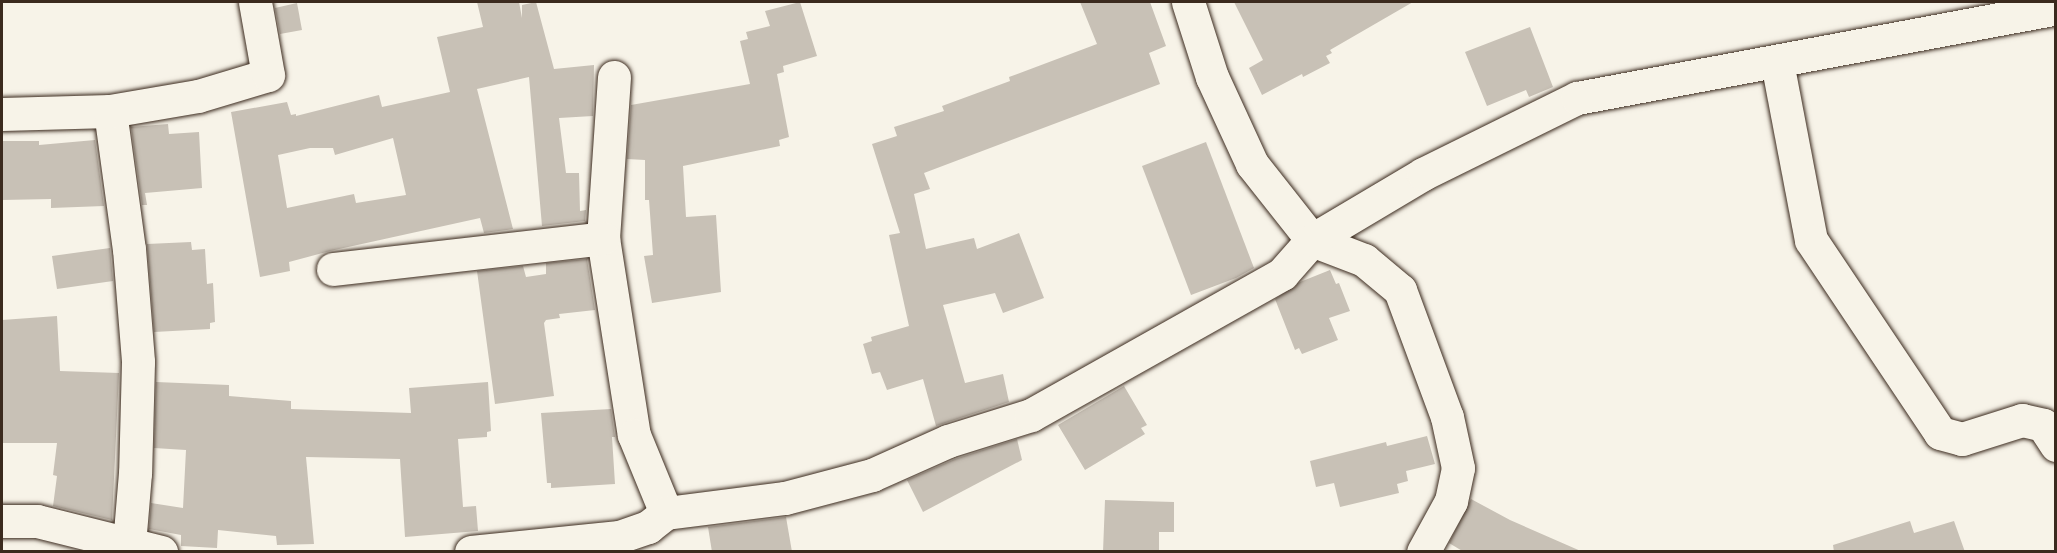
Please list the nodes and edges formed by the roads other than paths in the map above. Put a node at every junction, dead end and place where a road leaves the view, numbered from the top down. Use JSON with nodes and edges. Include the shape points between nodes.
{"nodes":[{"id":1,"x":255,"y":2,"type":"edge"},
{"id":2,"x":1188,"y":2,"type":"edge"},
{"id":3,"x":2055,"y":8,"type":"edge"},
{"id":4,"x":1777,"y":62,"type":"junction"},
{"id":5,"x":614,"y":77,"type":"dead end"},
{"id":6,"x":110,"y":111,"type":"junction"},
{"id":7,"x":2,"y":114,"type":"edge"},
{"id":8,"x":603,"y":238,"type":"junction"},
{"id":9,"x":1312,"y":240,"type":"junction"},
{"id":10,"x":333,"y":269,"type":"dead end"},
{"id":11,"x":2055,"y":445,"type":"edge"},
{"id":12,"x":666,"y":513,"type":"junction"},
{"id":13,"x":2,"y":521,"type":"edge"},
{"id":14,"x":129,"y":544,"type":"junction"},
{"id":15,"x":161,"y":552,"type":"edge"},
{"id":16,"x":471,"y":552,"type":"edge"},
{"id":17,"x":1423,"y":552,"type":"edge"}],
"edges":[{"from":1,"to":6,"type":"street","via":[[268,75],[198,96]]},
{"from":2,"to":9,"type":"street","via":[[1212,77],[1252,164]]},
{"from":3,"to":4,"type":"street"},
{"from":4,"to":9,"type":"street","via":[[1577,98],[1423,174]]},
{"from":4,"to":11,"type":"street","via":[[1811,240],[1940,433],[1962,439],[2022,420],[2043,425]]},
{"from":5,"to":8,"type":"street"},
{"from":6,"to":7,"type":"street"},
{"from":6,"to":14,"type":"street","via":[[129,249],[138,362]]},
{"from":8,"to":10,"type":"street"},
{"from":8,"to":12,"type":"street","via":[[634,435]]},
{"from":9,"to":12,"type":"street","via":[[1282,274],[1031,415],[948,441],[872,476],[785,498]]},
{"from":9,"to":17,"type":"street","via":[[1364,260],[1400,290],[1448,417],[1458,468],[1451,501]]},
{"from":12,"to":16,"type":"street","via":[[648,527],[619,537]]},
{"from":13,"to":14,"type":"street","via":[[37,521]]},
{"from":14,"to":15,"type":"street"}]}
